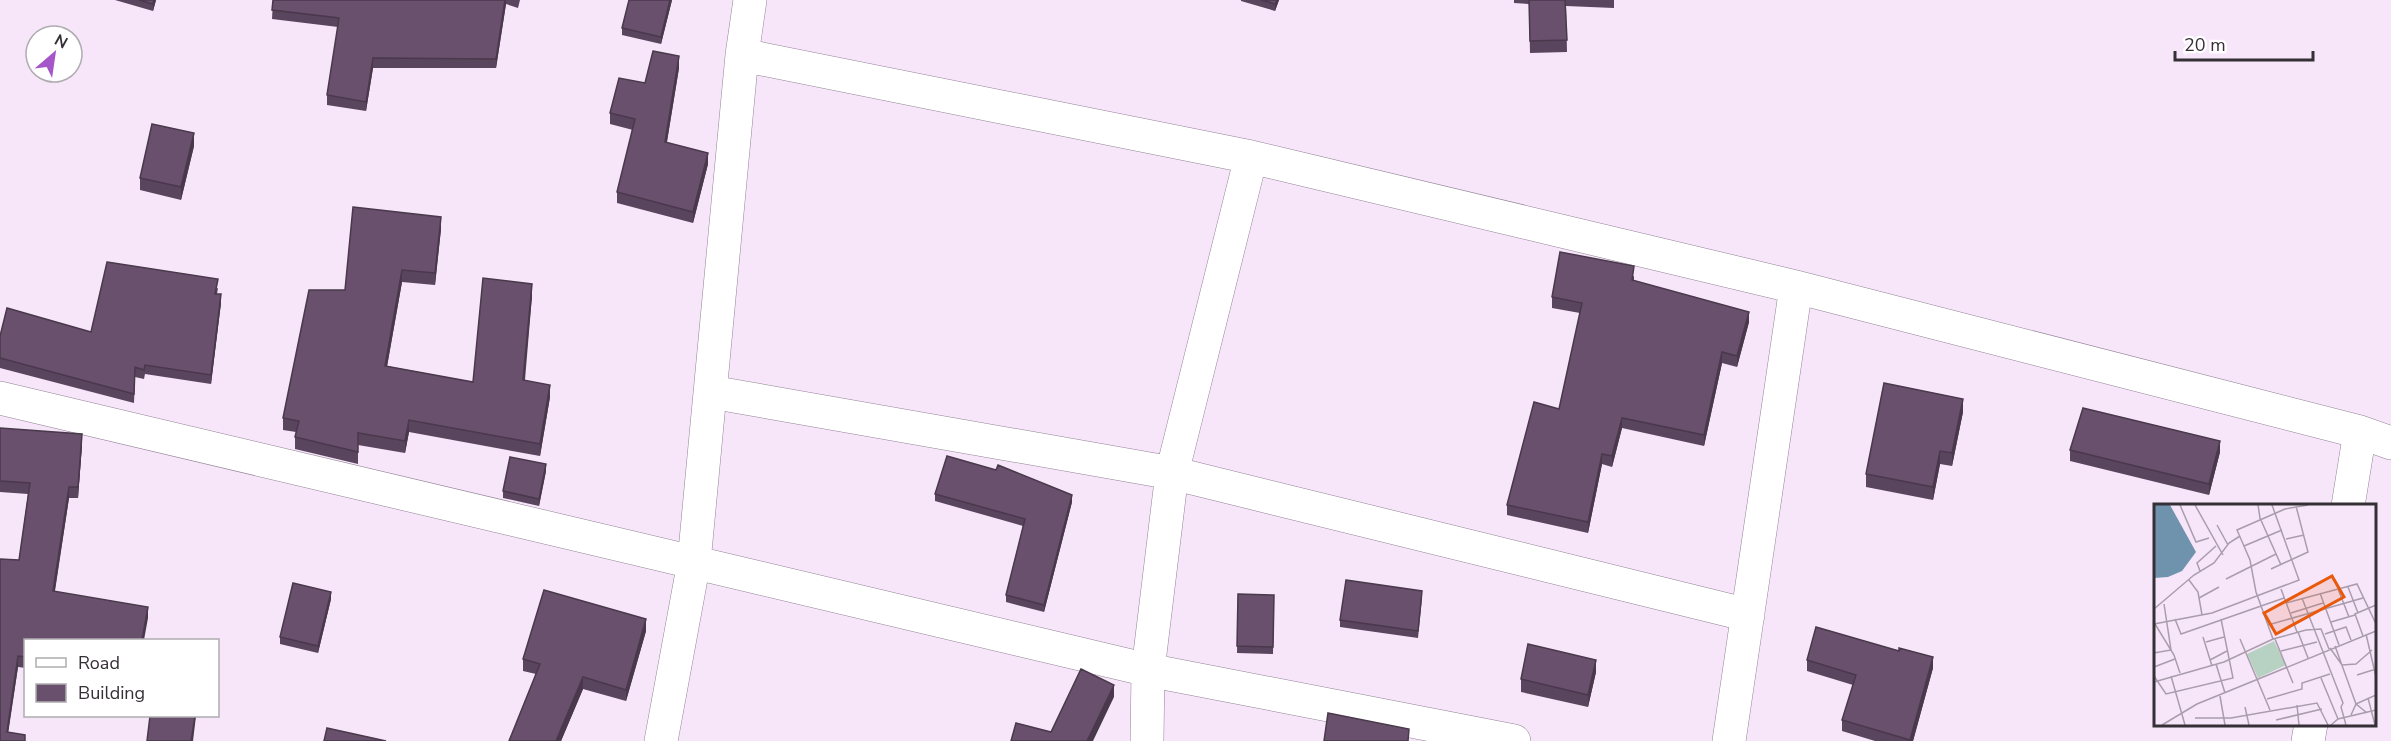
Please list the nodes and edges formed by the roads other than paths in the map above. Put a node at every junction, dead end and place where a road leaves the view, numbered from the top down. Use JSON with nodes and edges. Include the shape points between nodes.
{"nodes":[{"id":1,"x":750,"y":0,"type":"edge"},
{"id":2,"x":742,"y":55,"type":"junction"},
{"id":3,"x":1251,"y":158,"type":"junction"},
{"id":4,"x":1796,"y":287,"type":"junction"},
{"id":5,"x":711,"y":392,"type":"junction"},
{"id":6,"x":0,"y":398,"type":"edge"},
{"id":7,"x":2360,"y":432,"type":"junction"},
{"id":8,"x":2391,"y":443,"type":"edge"},
{"id":9,"x":1172,"y":473,"type":"junction"},
{"id":10,"x":2348,"y":504,"type":"edge"},
{"id":11,"x":694,"y":562,"type":"junction"},
{"id":12,"x":1748,"y":615,"type":"junction"},
{"id":13,"x":1148,"y":670,"type":"junction"},
{"id":14,"x":2311,"y":726,"type":"edge"},
{"id":15,"x":661,"y":741,"type":"edge"},
{"id":16,"x":1147,"y":741,"type":"edge"},
{"id":17,"x":1514,"y":741,"type":"edge"},
{"id":18,"x":1729,"y":741,"type":"edge"},
{"id":19,"x":2308,"y":741,"type":"edge"}],
"edges":[{"from":1,"to":2,"type":"street"},
{"from":2,"to":3,"type":"street"},
{"from":2,"to":5,"type":"street"},
{"from":3,"to":4,"type":"street"},
{"from":3,"to":9,"type":"street"},
{"from":4,"to":7,"type":"street"},
{"from":4,"to":12,"type":"street"},
{"from":5,"to":9,"type":"street"},
{"from":5,"to":11,"type":"street"},
{"from":6,"to":11,"type":"street"},
{"from":7,"to":8,"type":"street"},
{"from":7,"to":10,"type":"street"},
{"from":9,"to":12,"type":"street"},
{"from":9,"to":13,"type":"street"},
{"from":11,"to":13,"type":"street"},
{"from":11,"to":15,"type":"street"},
{"from":12,"to":18,"type":"street"},
{"from":13,"to":16,"type":"street"},
{"from":13,"to":17,"type":"street"},
{"from":14,"to":19,"type":"street"}]}
